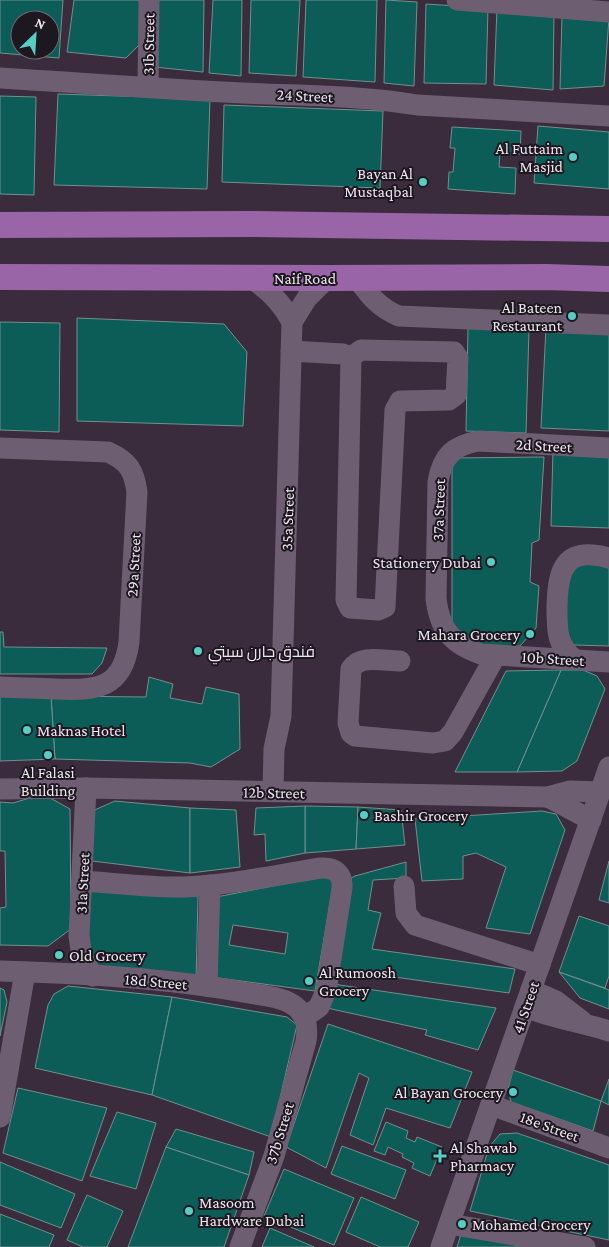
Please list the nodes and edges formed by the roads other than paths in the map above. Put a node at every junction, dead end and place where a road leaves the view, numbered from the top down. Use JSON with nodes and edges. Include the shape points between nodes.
{"nodes":[{"id":1,"x":149,"y":0,"type":"edge"},
{"id":2,"x":457,"y":0,"type":"edge"},
{"id":3,"x":609,"y":12,"type":"edge"},
{"id":4,"x":0,"y":78,"type":"edge"},
{"id":5,"x":148,"y":87,"type":"junction"},
{"id":6,"x":609,"y":116,"type":"edge"},
{"id":7,"x":0,"y":224,"type":"edge"},
{"id":8,"x":609,"y":229,"type":"edge"},
{"id":9,"x":0,"y":277,"type":"edge"},
{"id":10,"x":250,"y":278,"type":"junction"},
{"id":11,"x":327,"y":278,"type":"junction"},
{"id":12,"x":356,"y":278,"type":"junction"},
{"id":13,"x":609,"y":278,"type":"edge"},
{"id":14,"x":292,"y":322,"type":"junction"},
{"id":15,"x":609,"y":325,"type":"edge"},
{"id":16,"x":292,"y":351,"type":"junction"},
{"id":17,"x":351,"y":357,"type":"junction"},
{"id":18,"x":479,"y":441,"type":"joint"},
{"id":19,"x":0,"y":448,"type":"edge"},
{"id":20,"x":609,"y":448,"type":"edge"},
{"id":21,"x":609,"y":558,"type":"edge"},
{"id":22,"x":556,"y":631,"type":"junction"},
{"id":23,"x":496,"y":655,"type":"junction"},
{"id":24,"x":535,"y":657,"type":"junction"},
{"id":25,"x":574,"y":659,"type":"junction"},
{"id":26,"x":400,"y":661,"type":"dead end"},
{"id":27,"x":609,"y":662,"type":"edge"},
{"id":28,"x":0,"y":687,"type":"edge"},
{"id":29,"x":609,"y":767,"type":"edge"},
{"id":30,"x":0,"y":788,"type":"edge"},
{"id":31,"x":86,"y":788,"type":"junction"},
{"id":32,"x":280,"y":791,"type":"junction"},
{"id":33,"x":600,"y":792,"type":"junction"},
{"id":34,"x":548,"y":797,"type":"junction"},
{"id":35,"x":591,"y":820,"type":"junction"},
{"id":36,"x":82,"y":881,"type":"junction"},
{"id":37,"x":210,"y":885,"type":"junction"},
{"id":38,"x":404,"y":886,"type":"dead end"},
{"id":39,"x":540,"y":965,"type":"junction"},
{"id":40,"x":0,"y":971,"type":"edge"},
{"id":41,"x":25,"y":972,"type":"junction"},
{"id":42,"x":92,"y":976,"type":"junction"},
{"id":43,"x":207,"y":986,"type":"junction"},
{"id":44,"x":528,"y":998,"type":"junction"},
{"id":45,"x":305,"y":1017,"type":"junction"},
{"id":46,"x":609,"y":1031,"type":"edge"},
{"id":47,"x":490,"y":1105,"type":"junction"},
{"id":48,"x":0,"y":1117,"type":"edge"},
{"id":49,"x":609,"y":1148,"type":"edge"},
{"id":50,"x":449,"y":1224,"type":"junction"},
{"id":51,"x":240,"y":1247,"type":"edge"},
{"id":52,"x":441,"y":1247,"type":"edge"},
{"id":53,"x":585,"y":1247,"type":"edge"}],
"edges":[{"from":1,"to":5,"type":"street","name":"31b Street"},
{"from":2,"to":3,"type":"street"},
{"from":4,"to":5,"type":"street","name":"24 Street"},
{"from":5,"to":6,"type":"street","name":"24 Street"},
{"from":7,"to":8,"type":"main road"},
{"from":9,"to":10,"type":"main road","name":"Naif Road"},
{"from":10,"to":11,"type":"main road","name":"Naif Road"},
{"from":10,"to":14,"type":"street","via":[[275,297]]},
{"from":11,"to":12,"type":"main road","name":"Naif Road"},
{"from":11,"to":14,"type":"street","via":[[307,298]]},
{"from":12,"to":13,"type":"main road","name":"Naif Road"},
{"from":12,"to":15,"type":"street","via":[[378,304],[399,316]]},
{"from":14,"to":16,"type":"street","name":"35a Street"},
{"from":16,"to":17,"type":"street"},
{"from":16,"to":32,"type":"street","name":"35a Street","via":[[281,716],[275,740]]},
{"from":17,"to":17,"type":"street","via":[[346,600],[350,608],[378,610],[385,607],[395,410],[400,401],[448,400],[456,395],[458,358],[454,352],[361,350]]},
{"from":18,"to":20,"type":"street","name":"2d Street"},
{"from":18,"to":23,"type":"street","name":"37a Street","via":[[456,449],[440,469],[436,600],[444,629],[454,640],[466,649]]},
{"from":19,"to":28,"type":"street","name":"29a Street","via":[[108,452],[130,467],[137,492],[129,642],[127,658],[120,672],[93,689]]},
{"from":21,"to":22,"type":"street","via":[[589,554],[579,556],[564,567],[559,576]]},
{"from":22,"to":24,"type":"street","via":[[548,646]]},
{"from":22,"to":25,"type":"street"},
{"from":23,"to":24,"type":"street","name":"10b Street"},
{"from":23,"to":26,"type":"street","via":[[445,741],[433,743],[355,736],[348,723],[350,675],[354,665],[364,660]]},
{"from":24,"to":25,"type":"street","name":"10b Street"},
{"from":25,"to":27,"type":"street","name":"10b Street"},
{"from":29,"to":33,"type":"street","name":"41 Street"},
{"from":30,"to":31,"type":"street","name":"12b Street"},
{"from":31,"to":32,"type":"street","name":"12b Street"},
{"from":31,"to":36,"type":"street","name":"31a Street"},
{"from":32,"to":34,"type":"street","name":"12b Street"},
{"from":33,"to":34,"type":"street","name":"12b Street","via":[[570,791]]},
{"from":33,"to":35,"type":"street","name":"41 Street"},
{"from":34,"to":35,"type":"street","name":"12b Street"},
{"from":35,"to":39,"type":"street","name":"41 Street"},
{"from":36,"to":37,"type":"street","via":[[162,887]]},
{"from":36,"to":42,"type":"street","name":"31a Street","via":[[80,946]]},
{"from":37,"to":43,"type":"street"},
{"from":37,"to":45,"type":"street","via":[[328,867],[340,874],[343,881],[326,991],[319,1007]]},
{"from":38,"to":39,"type":"street","via":[[406,913],[416,925]]},
{"from":39,"to":44,"type":"street","name":"41 Street"},
{"from":40,"to":41,"type":"street","name":"18d Street"},
{"from":41,"to":42,"type":"street","name":"18d Street"},
{"from":41,"to":48,"type":"street"},
{"from":42,"to":43,"type":"street","name":"18d Street"},
{"from":43,"to":45,"type":"street","name":"18d Street","via":[[287,1001]]},
{"from":44,"to":46,"type":"street","via":[[556,1001],[584,1023]]},
{"from":44,"to":47,"type":"street","name":"41 Street"},
{"from":45,"to":51,"type":"street","name":"37b Street","via":[[306,1041],[274,1156]]},
{"from":47,"to":49,"type":"street","name":"18e Street"},
{"from":47,"to":50,"type":"street","name":"41 Street"},
{"from":50,"to":52,"type":"street","name":"41 Street"},
{"from":50,"to":53,"type":"street"}]}
